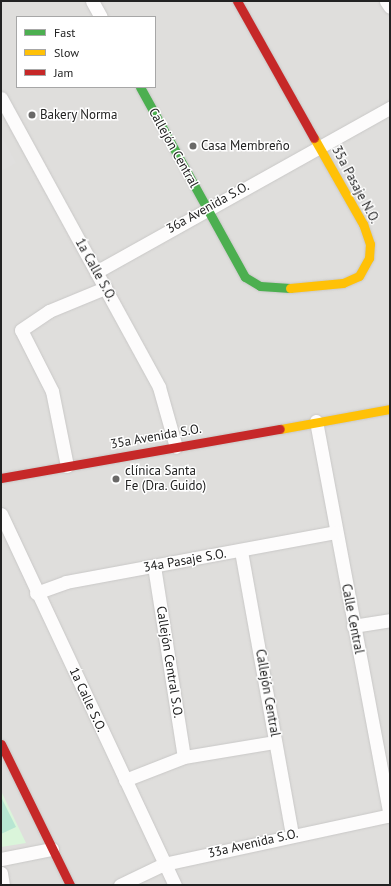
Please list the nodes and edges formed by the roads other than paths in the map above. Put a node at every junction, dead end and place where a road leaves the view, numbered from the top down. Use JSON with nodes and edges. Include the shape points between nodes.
{"nodes":[{"id":1,"x":92,"y":1,"type":"edge"},
{"id":2,"x":237,"y":1,"type":"edge"},
{"id":3,"x":386,"y":1,"type":"edge"},
{"id":4,"x":390,"y":7,"type":"edge"},
{"id":5,"x":100,"y":16,"type":"edge"},
{"id":6,"x":141,"y":88,"type":"edge"},
{"id":7,"x":1,"y":98,"type":"edge"},
{"id":8,"x":390,"y":108,"type":"edge"},
{"id":9,"x":320,"y":146,"type":"junction"},
{"id":10,"x":207,"y":208,"type":"junction"},
{"id":11,"x":96,"y":272,"type":"junction"},
{"id":12,"x":104,"y":288,"type":"junction"},
{"id":13,"x":390,"y":409,"type":"edge"},
{"id":14,"x":316,"y":421,"type":"junction"},
{"id":15,"x":176,"y":447,"type":"junction"},
{"id":16,"x":67,"y":466,"type":"junction"},
{"id":17,"x":1,"y":478,"type":"edge"},
{"id":18,"x":1,"y":514,"type":"edge"},
{"id":19,"x":335,"y":532,"type":"junction"},
{"id":20,"x":242,"y":550,"type":"junction"},
{"id":21,"x":154,"y":566,"type":"junction"},
{"id":22,"x":36,"y":593,"type":"junction"},
{"id":23,"x":390,"y":620,"type":"edge"},
{"id":24,"x":353,"y":626,"type":"junction"},
{"id":25,"x":276,"y":742,"type":"junction"},
{"id":26,"x":1,"y":744,"type":"edge"},
{"id":27,"x":184,"y":757,"type":"junction"},
{"id":28,"x":125,"y":780,"type":"junction"},
{"id":29,"x":390,"y":815,"type":"edge"},
{"id":30,"x":292,"y":835,"type":"junction"},
{"id":31,"x":52,"y":849,"type":"junction"},
{"id":32,"x":1,"y":859,"type":"edge"},
{"id":33,"x":164,"y":864,"type":"junction"},
{"id":34,"x":1,"y":873,"type":"edge"},
{"id":35,"x":3,"y":885,"type":"edge"},
{"id":36,"x":70,"y":885,"type":"edge"},
{"id":37,"x":120,"y":885,"type":"edge"},
{"id":38,"x":175,"y":885,"type":"edge"}],
"edges":[{"from":1,"to":5,"type":"street"},
{"from":2,"to":9,"type":"street","name":"35a Pasaje N.O."},
{"from":3,"to":4,"type":"street"},
{"from":6,"to":10,"type":"street","name":"Callejón Central"},
{"from":7,"to":11,"type":"street","name":"1a Calle S.O."},
{"from":8,"to":9,"type":"street","name":"36a Avenida S.O."},
{"from":9,"to":10,"type":"street","name":"36a Avenida S.O."},
{"from":9,"to":10,"type":"street","name":"35a Pasaje N.O.","via":[[363,224],[370,244],[369,258],[358,276],[343,283],[279,289],[260,286],[245,277]]},
{"from":10,"to":11,"type":"street","name":"36a Avenida S.O."},
{"from":11,"to":12,"type":"street","name":"1a Calle S.O."},
{"from":12,"to":15,"type":"street","name":"1a Calle S.O.","via":[[159,387]]},
{"from":12,"to":16,"type":"street","via":[[55,308],[21,330],[52,391]]},
{"from":13,"to":14,"type":"street","name":"35a Avenida S.O."},
{"from":14,"to":15,"type":"street","name":"35a Avenida S.O."},
{"from":14,"to":19,"type":"street","name":"Calle Central"},
{"from":15,"to":16,"type":"street","name":"35a Avenida S.O."},
{"from":16,"to":17,"type":"street","name":"35a Avenida S.O."},
{"from":18,"to":22,"type":"street","name":"1a Calle S.O."},
{"from":19,"to":20,"type":"street","name":"34a Pasaje S.O."},
{"from":19,"to":24,"type":"street","name":"Calle Central"},
{"from":20,"to":21,"type":"street","name":"34a Pasaje S.O."},
{"from":20,"to":25,"type":"street","name":"Callejón Central"},
{"from":21,"to":22,"type":"street","name":"34a Pasaje S.O.","via":[[66,582]]},
{"from":21,"to":27,"type":"street","name":"Callejón Central S.O."},
{"from":22,"to":28,"type":"street","name":"1a Calle S.O."},
{"from":23,"to":24,"type":"street"},
{"from":24,"to":29,"type":"street","name":"Calle Central"},
{"from":25,"to":27,"type":"street"},
{"from":25,"to":30,"type":"street","name":"Callejón Central"},
{"from":26,"to":31,"type":"street"},
{"from":27,"to":28,"type":"street"},
{"from":28,"to":33,"type":"street","name":"1a Calle S.O."},
{"from":29,"to":30,"type":"street","name":"33a Avenida S.O."},
{"from":30,"to":33,"type":"street","name":"33a Avenida S.O."},
{"from":31,"to":32,"type":"street"},
{"from":31,"to":36,"type":"street"},
{"from":33,"to":37,"type":"street","name":"33a Avenida S.O."},
{"from":33,"to":38,"type":"street","name":"1a Calle S.O."},
{"from":34,"to":35,"type":"street"}]}
